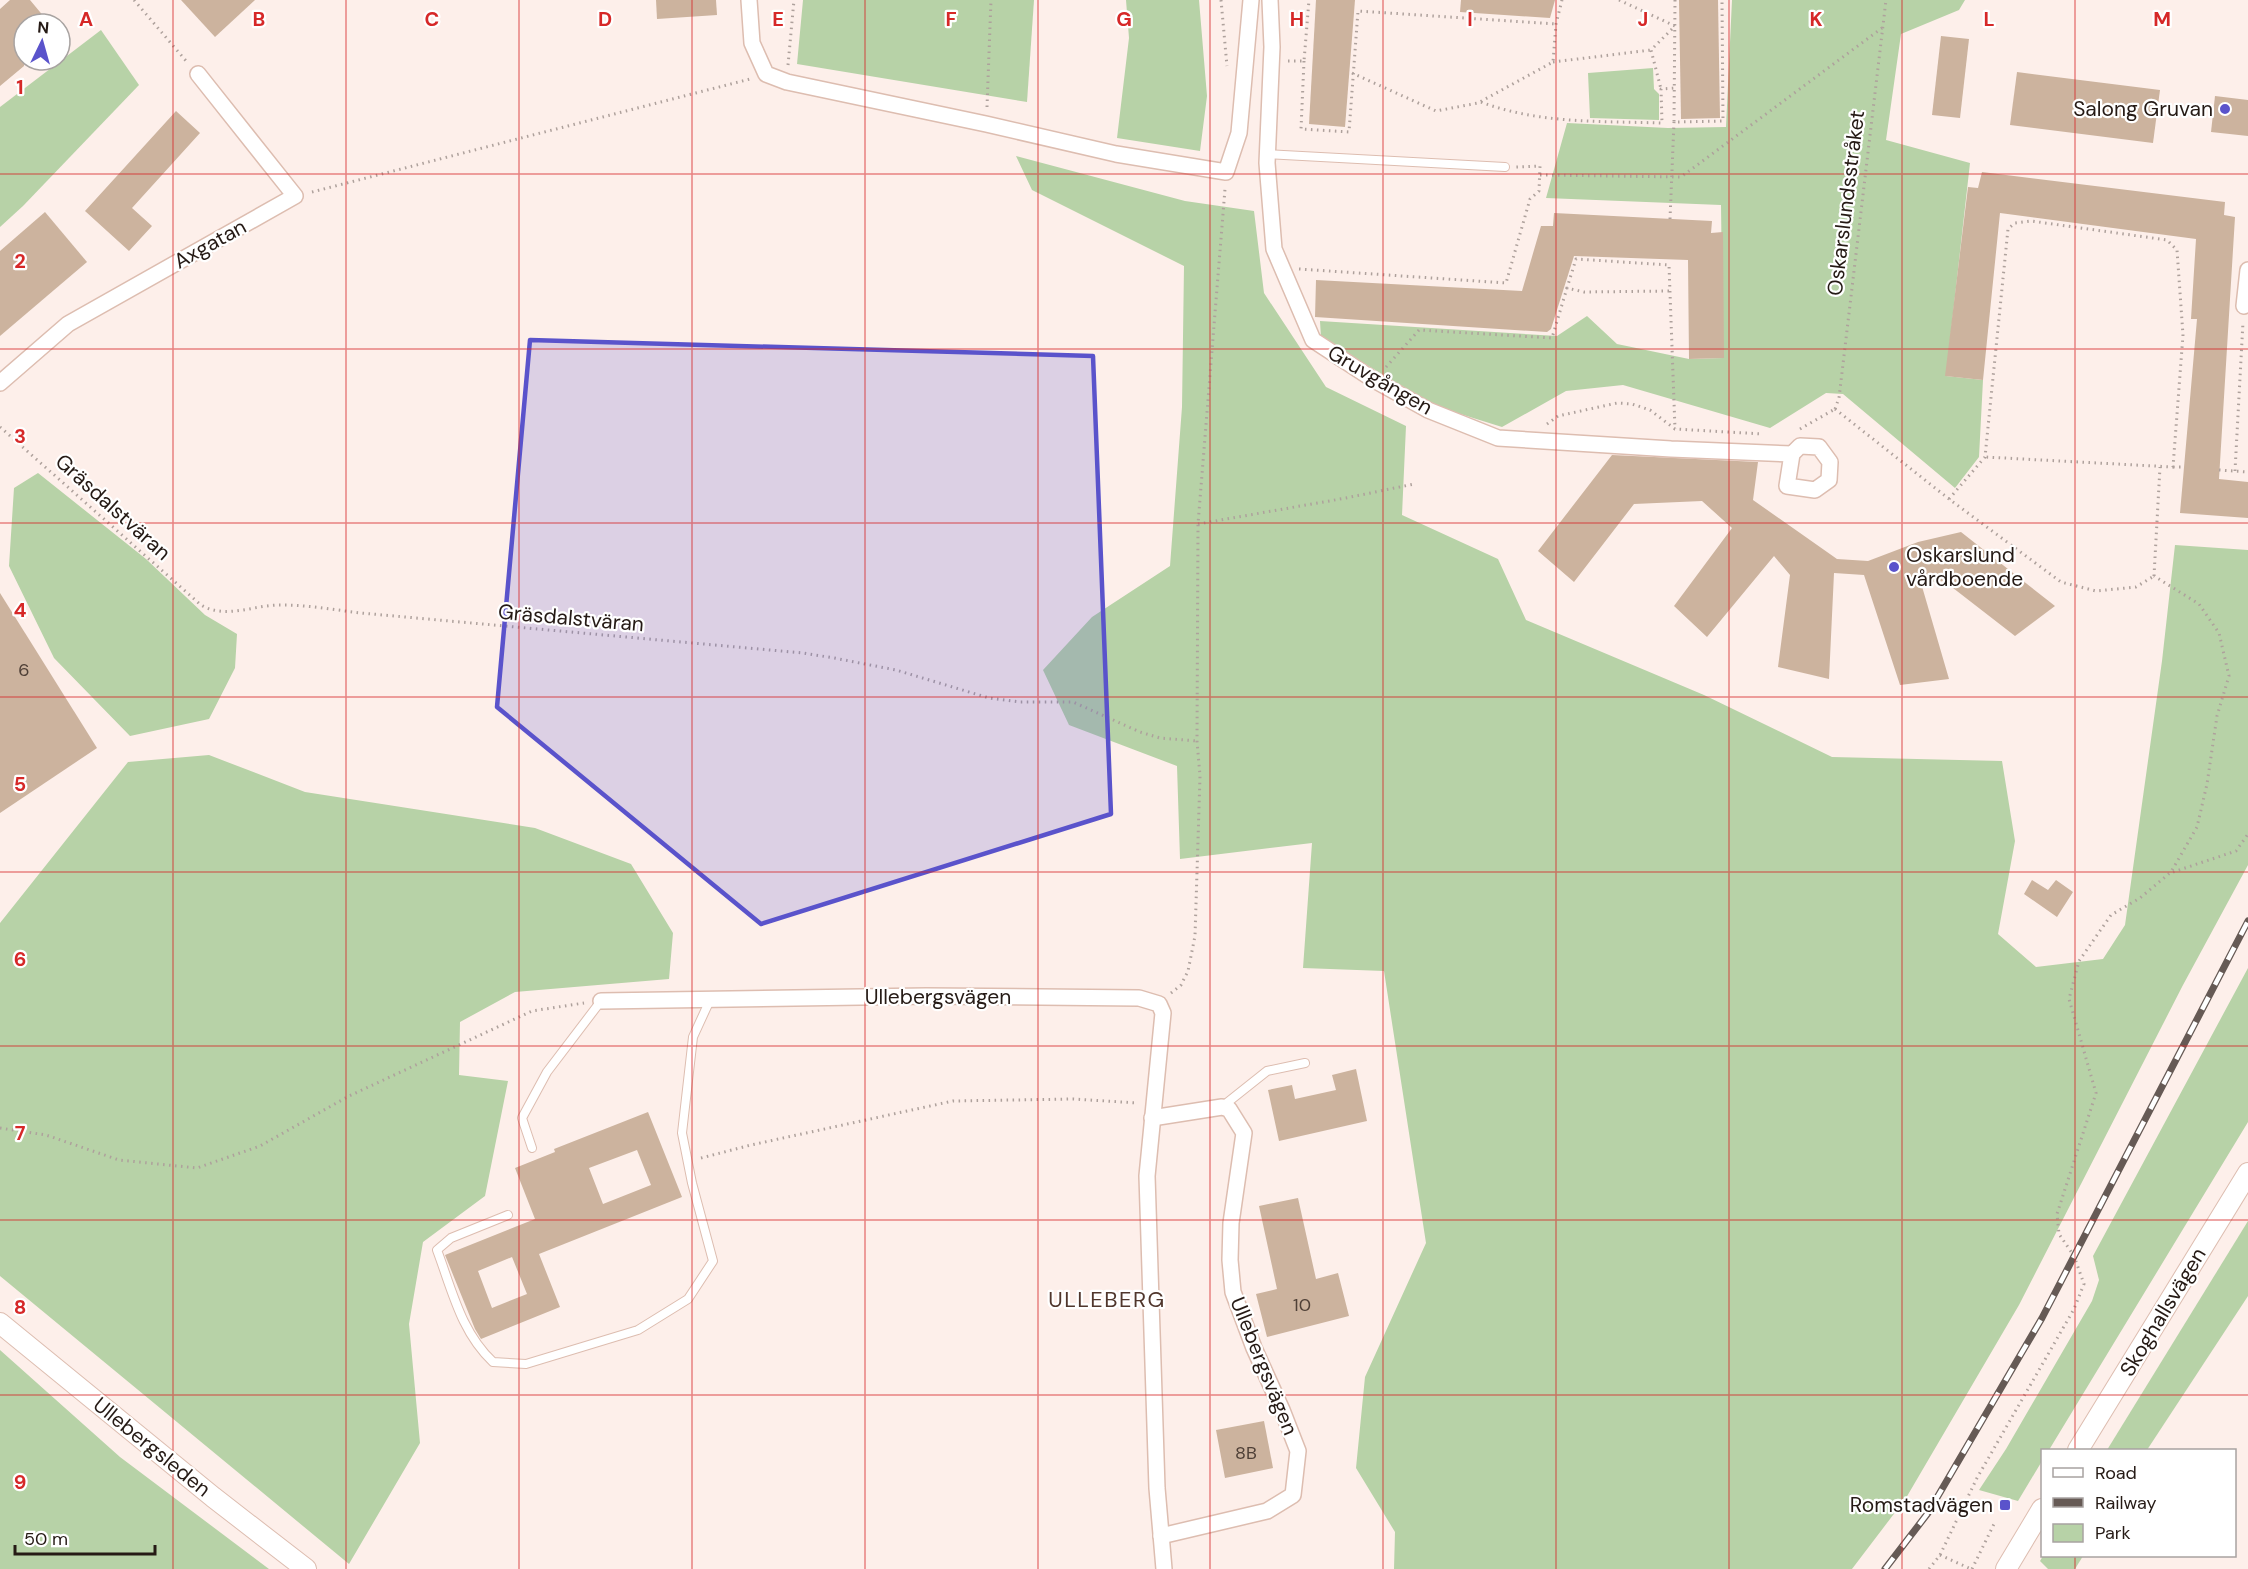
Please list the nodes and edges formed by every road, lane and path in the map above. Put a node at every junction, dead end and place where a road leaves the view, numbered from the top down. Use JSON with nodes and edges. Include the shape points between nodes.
{"nodes":[{"id":1,"x":134,"y":0,"type":"edge"},
{"id":2,"x":749,"y":0,"type":"edge"},
{"id":3,"x":794,"y":0,"type":"edge"},
{"id":4,"x":992,"y":0,"type":"edge"},
{"id":5,"x":1251,"y":0,"type":"edge"},
{"id":6,"x":1270,"y":0,"type":"edge"},
{"id":7,"x":1309,"y":0,"type":"edge"},
{"id":8,"x":1562,"y":0,"type":"edge"},
{"id":9,"x":1619,"y":0,"type":"edge"},
{"id":10,"x":1675,"y":0,"type":"edge"},
{"id":11,"x":1722,"y":0,"type":"edge"},
{"id":12,"x":1886,"y":0,"type":"edge"},
{"id":13,"x":1556,"y":24,"type":"junction"},
{"id":14,"x":1675,"y":26,"type":"junction"},
{"id":15,"x":1882,"y":28,"type":"junction"},
{"id":16,"x":1651,"y":50,"type":"junction"},
{"id":17,"x":1271,"y":61,"type":"junction"},
{"id":18,"x":1304,"y":61,"type":"junction"},
{"id":19,"x":1553,"y":62,"type":"junction"},
{"id":20,"x":198,"y":74,"type":"joint"},
{"id":21,"x":766,"y":74,"type":"junction"},
{"id":22,"x":1352,"y":74,"type":"junction"},
{"id":23,"x":787,"y":82,"type":"junction"},
{"id":24,"x":1661,"y":88,"type":"junction"},
{"id":25,"x":1675,"y":88,"type":"junction"},
{"id":26,"x":1481,"y":102,"type":"junction"},
{"id":27,"x":1674,"y":122,"type":"junction"},
{"id":28,"x":986,"y":124,"type":"junction"},
{"id":29,"x":1268,"y":154,"type":"junction"},
{"id":30,"x":1505,"y":167,"type":"joint"},
{"id":31,"x":1226,"y":172,"type":"junction"},
{"id":32,"x":1540,"y":175,"type":"junction"},
{"id":33,"x":1671,"y":177,"type":"junction"},
{"id":34,"x":295,"y":196,"type":"junction"},
{"id":35,"x":1670,"y":219,"type":"dead end"},
{"id":36,"x":1668,"y":260,"type":"dead end"},
{"id":37,"x":1669,"y":265,"type":"junction"},
{"id":38,"x":1282,"y":267,"type":"junction"},
{"id":39,"x":2248,"y":270,"type":"edge"},
{"id":40,"x":1567,"y":288,"type":"junction"},
{"id":41,"x":1669,"y":291,"type":"junction"},
{"id":42,"x":2244,"y":306,"type":"joint"},
{"id":43,"x":1374,"y":380,"type":"junction"},
{"id":44,"x":0,"y":383,"type":"edge"},
{"id":45,"x":1835,"y":409,"type":"junction"},
{"id":46,"x":0,"y":427,"type":"edge"},
{"id":47,"x":1675,"y":429,"type":"junction"},
{"id":48,"x":1798,"y":430,"type":"dead end"},
{"id":49,"x":1766,"y":434,"type":"dead end"},
{"id":50,"x":1535,"y":441,"type":"junction"},
{"id":51,"x":1792,"y":453,"type":"dead end"},
{"id":52,"x":1985,"y":457,"type":"junction"},
{"id":53,"x":2160,"y":466,"type":"junction"},
{"id":54,"x":2173,"y":467,"type":"junction"},
{"id":55,"x":2182,"y":467,"type":"dead end"},
{"id":56,"x":2219,"y":470,"type":"dead end"},
{"id":57,"x":2235,"y":471,"type":"junction"},
{"id":58,"x":2248,"y":472,"type":"edge"},
{"id":59,"x":1414,"y":484,"type":"dead end"},
{"id":60,"x":1949,"y":499,"type":"junction"},
{"id":61,"x":1198,"y":524,"type":"junction"},
{"id":62,"x":2154,"y":576,"type":"junction"},
{"id":63,"x":1197,"y":741,"type":"junction"},
{"id":64,"x":2248,"y":834,"type":"edge"},
{"id":65,"x":2171,"y":872,"type":"junction"},
{"id":66,"x":711,"y":998,"type":"junction"},
{"id":67,"x":601,"y":1001,"type":"junction"},
{"id":68,"x":1159,"y":1004,"type":"junction"},
{"id":69,"x":1305,"y":1064,"type":"dead end"},
{"id":70,"x":1222,"y":1107,"type":"junction"},
{"id":71,"x":1153,"y":1111,"type":"junction"},
{"id":72,"x":0,"y":1128,"type":"edge"},
{"id":73,"x":532,"y":1148,"type":"dead end"},
{"id":74,"x":688,"y":1162,"type":"junction"},
{"id":75,"x":2248,"y":1173,"type":"edge"},
{"id":76,"x":508,"y":1215,"type":"dead end"},
{"id":77,"x":0,"y":1323,"type":"edge"},
{"id":78,"x":2079,"y":1449,"type":"edge"},
{"id":79,"x":2041,"y":1512,"type":"edge"},
{"id":80,"x":1994,"y":1524,"type":"dead end"},
{"id":81,"x":1161,"y":1536,"type":"junction"},
{"id":82,"x":1940,"y":1555,"type":"junction"},
{"id":83,"x":306,"y":1569,"type":"edge"},
{"id":84,"x":1164,"y":1569,"type":"edge"},
{"id":85,"x":1929,"y":1569,"type":"edge"},
{"id":86,"x":1972,"y":1569,"type":"edge"},
{"id":87,"x":2006,"y":1569,"type":"edge"}],
"edges":[{"from":1,"to":20,"type":"path"},
{"from":2,"to":21,"type":"street","via":[[752,43]]},
{"from":3,"to":23,"type":"path"},
{"from":4,"to":28,"type":"path"},
{"from":5,"to":31,"type":"street","via":[[1239,133]]},
{"from":6,"to":17,"type":"street","name":"Gruvgången"},
{"from":7,"to":18,"type":"path"},
{"from":8,"to":13,"type":"path"},
{"from":9,"to":14,"type":"path"},
{"from":10,"to":14,"type":"path"},
{"from":11,"to":27,"type":"path","via":[[1723,121]]},
{"from":12,"to":15,"type":"path","name":"Oskarslundsstråket"},
{"from":13,"to":19,"type":"path"},
{"from":13,"to":22,"type":"path","via":[[1358,11]]},
{"from":14,"to":16,"type":"path"},
{"from":14,"to":25,"type":"path"},
{"from":15,"to":33,"type":"path","via":[[1681,177]]},
{"from":15,"to":45,"type":"path","name":"Oskarslundsstråket"},
{"from":16,"to":19,"type":"path"},
{"from":16,"to":24,"type":"path"},
{"from":17,"to":18,"type":"path"},
{"from":17,"to":29,"type":"street","name":"Gruvgången"},
{"from":18,"to":22,"type":"path","via":[[1301,129],[1349,132]]},
{"from":19,"to":26,"type":"path"},
{"from":20,"to":34,"type":"street"},
{"from":21,"to":23,"type":"street"},
{"from":21,"to":34,"type":"path"},
{"from":22,"to":26,"type":"path","via":[[1436,111]]},
{"from":23,"to":28,"type":"street"},
{"from":24,"to":25,"type":"path"},
{"from":24,"to":26,"type":"path","via":[[1662,123],[1555,120],[1501,110]]},
{"from":25,"to":27,"type":"path"},
{"from":27,"to":33,"type":"path"},
{"from":28,"to":31,"type":"street","via":[[1116,154]]},
{"from":29,"to":30,"type":"lane"},
{"from":29,"to":38,"type":"street","name":"Gruvgången","via":[[1274,249]]},
{"from":30,"to":32,"type":"path","via":[[1540,166]]},
{"from":31,"to":61,"type":"path"},
{"from":32,"to":33,"type":"path"},
{"from":32,"to":38,"type":"path","via":[[1539,191],[1530,199],[1506,283]]},
{"from":33,"to":35,"type":"path"},
{"from":34,"to":44,"type":"street","name":"Axgatan","via":[[68,324]]},
{"from":36,"to":37,"type":"path"},
{"from":37,"to":40,"type":"path","via":[[1576,260]]},
{"from":37,"to":41,"type":"path"},
{"from":38,"to":43,"type":"street","name":"Gruvgången","via":[[1313,340]]},
{"from":39,"to":42,"type":"street"},
{"from":40,"to":41,"type":"path","via":[[1584,292]]},
{"from":40,"to":43,"type":"path","via":[[1552,338],[1419,330]]},
{"from":41,"to":47,"type":"path"},
{"from":42,"to":57,"type":"path"},
{"from":43,"to":50,"type":"street","name":"Gruvgången","via":[[1428,410],[1498,438]]},
{"from":45,"to":48,"type":"path"},
{"from":45,"to":60,"type":"path"},
{"from":46,"to":63,"type":"path","name":"Gräsdalstväran","via":[[210,610],[302,605],[803,653],[896,670],[988,698],[1073,702],[1140,732]]},
{"from":47,"to":49,"type":"path"},
{"from":47,"to":50,"type":"path","via":[[1650,410],[1617,403],[1558,417],[1544,426]]},
{"from":50,"to":51,"type":"street","name":"Gruvgången"},
{"from":52,"to":53,"type":"path"},
{"from":52,"to":54,"type":"path","via":[[2008,229],[2015,223],[2031,221],[2167,240],[2177,250],[2183,335]]},
{"from":52,"to":60,"type":"path"},
{"from":53,"to":54,"type":"path"},
{"from":53,"to":62,"type":"path"},
{"from":54,"to":55,"type":"path"},
{"from":56,"to":57,"type":"path"},
{"from":57,"to":58,"type":"path"},
{"from":59,"to":61,"type":"path"},
{"from":60,"to":62,"type":"path","via":[[2061,582],[2096,591],[2136,587]]},
{"from":61,"to":63,"type":"path"},
{"from":62,"to":65,"type":"path","via":[[2199,604],[2219,633],[2229,676],[2217,716],[2197,827]]},
{"from":63,"to":68,"type":"path","via":[[1198,872],[1193,956],[1180,985]]},
{"from":64,"to":65,"type":"path","via":[[2236,852]]},
{"from":65,"to":82,"type":"path","via":[[2140,898],[2111,915],[2079,961],[2069,999],[2096,1093],[2057,1214],[2059,1234],[2074,1256],[2084,1284],[2074,1309],[1977,1478]]},
{"from":66,"to":67,"type":"street","name":"Ullebergsvägen"},
{"from":66,"to":68,"type":"street","name":"Ullebergsvägen","via":[[1139,998]]},
{"from":66,"to":74,"type":"lane","via":[[693,1037],[682,1133]]},
{"from":67,"to":72,"type":"path","via":[[532,1011],[348,1096],[260,1146],[196,1168],[119,1160],[46,1135]]},
{"from":67,"to":73,"type":"lane","via":[[547,1072],[522,1118]]},
{"from":68,"to":71,"type":"street","via":[[1163,1012]]},
{"from":69,"to":70,"type":"lane","via":[[1267,1071]]},
{"from":70,"to":71,"type":"street"},
{"from":70,"to":81,"type":"street","name":"Ullebergsvägen","via":[[1229,1109],[1244,1133],[1231,1223],[1233,1292],[1298,1451],[1293,1495],[1267,1511]]},
{"from":71,"to":74,"type":"path","via":[[1074,1099],[953,1101]]},
{"from":71,"to":81,"type":"street","via":[[1147,1176]]},
{"from":74,"to":76,"type":"lane","via":[[713,1261],[688,1299],[638,1330],[526,1364],[493,1362],[479,1349],[465,1327],[437,1250],[451,1238]]},
{"from":75,"to":78,"type":"main road","name":"Skoghallsvägen"},
{"from":77,"to":83,"type":"main road","name":"Ullebergsleden"},
{"from":79,"to":87,"type":"main road"},
{"from":80,"to":86,"type":"path"},
{"from":81,"to":84,"type":"street"},
{"from":82,"to":85,"type":"path"},
{"from":82,"to":86,"type":"path"}]}
